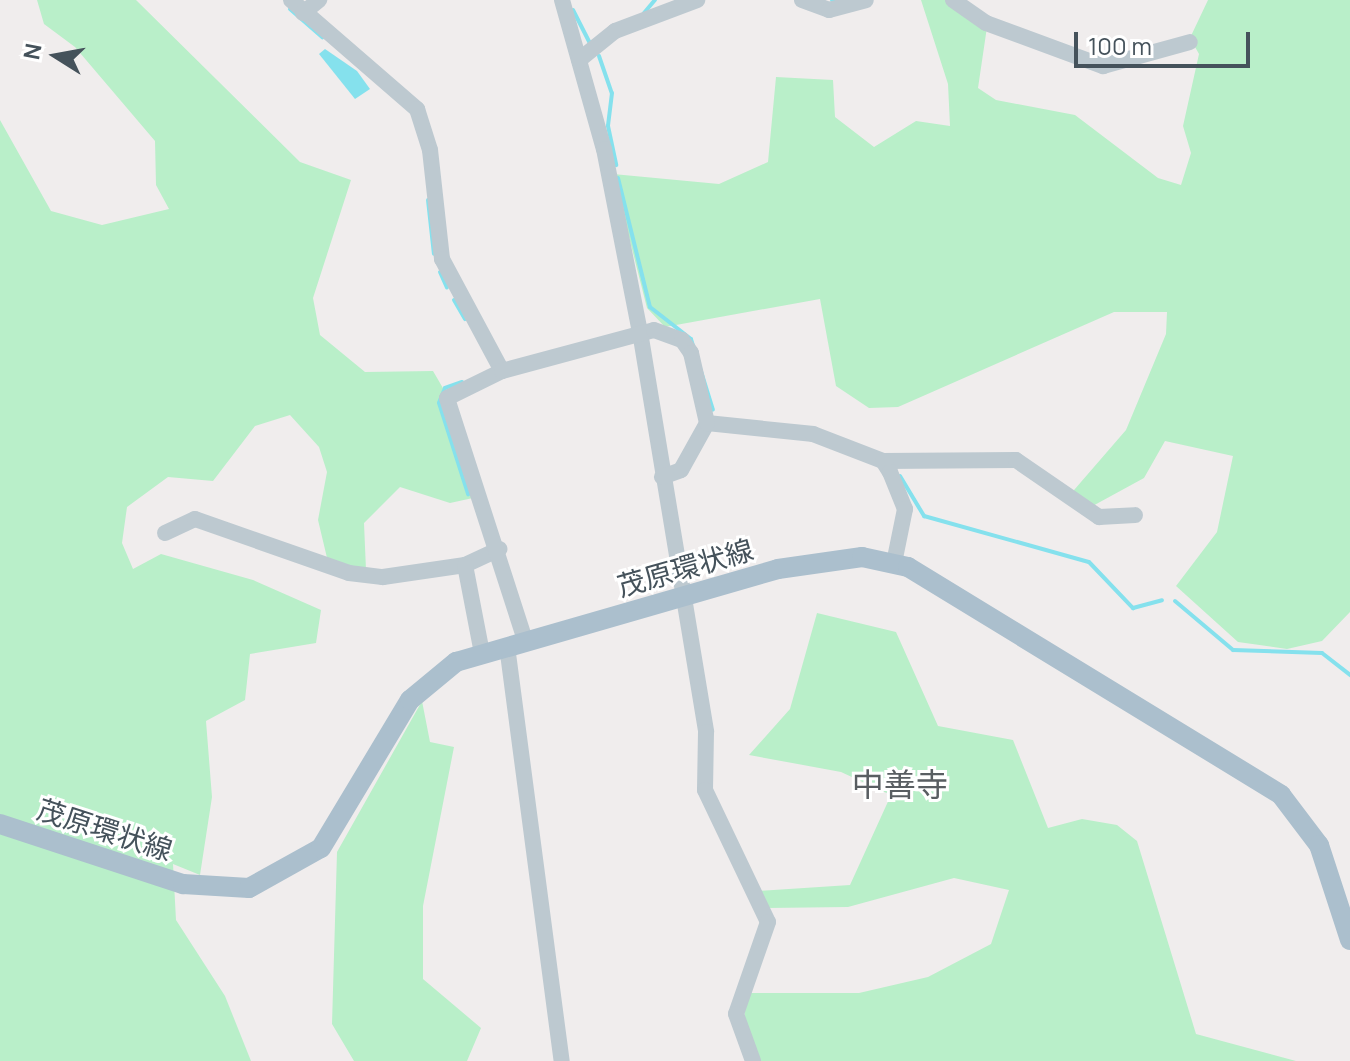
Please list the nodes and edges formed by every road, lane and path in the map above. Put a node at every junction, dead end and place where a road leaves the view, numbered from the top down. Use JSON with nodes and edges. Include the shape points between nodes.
{"nodes":[{"id":1,"x":319,"y":0,"type":"edge"},
{"id":2,"x":562,"y":0,"type":"edge"},
{"id":3,"x":697,"y":0,"type":"edge"},
{"id":4,"x":802,"y":0,"type":"edge"},
{"id":5,"x":866,"y":0,"type":"edge"},
{"id":6,"x":953,"y":0,"type":"edge"},
{"id":7,"x":297,"y":6,"type":"edge"},
{"id":8,"x":1190,"y":42,"type":"dead end"},
{"id":9,"x":579,"y":60,"type":"junction"},
{"id":10,"x":641,"y":338,"type":"junction"},
{"id":11,"x":502,"y":371,"type":"junction"},
{"id":12,"x":707,"y":423,"type":"junction"},
{"id":13,"x":883,"y":461,"type":"junction"},
{"id":14,"x":662,"y":477,"type":"junction"},
{"id":15,"x":1135,"y":515,"type":"dead end"},
{"id":16,"x":165,"y":533,"type":"dead end"},
{"id":17,"x":499,"y":549,"type":"junction"},
{"id":18,"x":894,"y":563,"type":"junction"},
{"id":19,"x":465,"y":565,"type":"junction"},
{"id":20,"x":682,"y":598,"type":"junction"},
{"id":21,"x":516,"y":643,"type":"junction"},
{"id":22,"x":482,"y":653,"type":"junction"},
{"id":23,"x":0,"y":824,"type":"edge"},
{"id":24,"x":1350,"y":940,"type":"edge"},
{"id":25,"x":562,"y":1061,"type":"edge"},
{"id":26,"x":753,"y":1061,"type":"edge"}],
"edges":[{"from":1,"to":7,"type":"street"},
{"from":2,"to":9,"type":"street"},
{"from":3,"to":9,"type":"street","via":[[615,31]]},
{"from":4,"to":5,"type":"street","via":[[829,10]]},
{"from":6,"to":8,"type":"street","via":[[986,23],[1103,66]]},
{"from":7,"to":11,"type":"street","via":[[377,67],[417,109],[430,150],[442,259]]},
{"from":9,"to":10,"type":"street"},
{"from":10,"to":11,"type":"street"},
{"from":10,"to":12,"type":"street","via":[[654,330],[682,340],[699,372]]},
{"from":10,"to":14,"type":"street"},
{"from":11,"to":17,"type":"street","via":[[447,398],[453,432]]},
{"from":12,"to":13,"type":"street","via":[[813,434]]},
{"from":12,"to":14,"type":"street","via":[[681,470]]},
{"from":13,"to":15,"type":"street","via":[[1013,459],[1099,517]]},
{"from":13,"to":18,"type":"street","via":[[905,509]]},
{"from":14,"to":20,"type":"street"},
{"from":16,"to":19,"type":"street","via":[[195,519],[349,573],[383,577]]},
{"from":17,"to":19,"type":"street"},
{"from":17,"to":21,"type":"street"},
{"from":18,"to":20,"type":"main road","name":"茂原環状線","via":[[839,557]]},
{"from":18,"to":24,"type":"main road","name":"茂原環状線","via":[[1281,795],[1319,845]]},
{"from":19,"to":22,"type":"street"},
{"from":20,"to":21,"type":"main road","name":"茂原環状線"},
{"from":20,"to":26,"type":"street","via":[[706,732],[705,790],[768,922],[736,1014]]},
{"from":21,"to":22,"type":"main road","name":"茂原環状線"},
{"from":21,"to":25,"type":"street"},
{"from":22,"to":23,"type":"main road","name":"茂原環状線","via":[[430,678],[410,700],[321,848],[249,888],[183,884]]}]}
